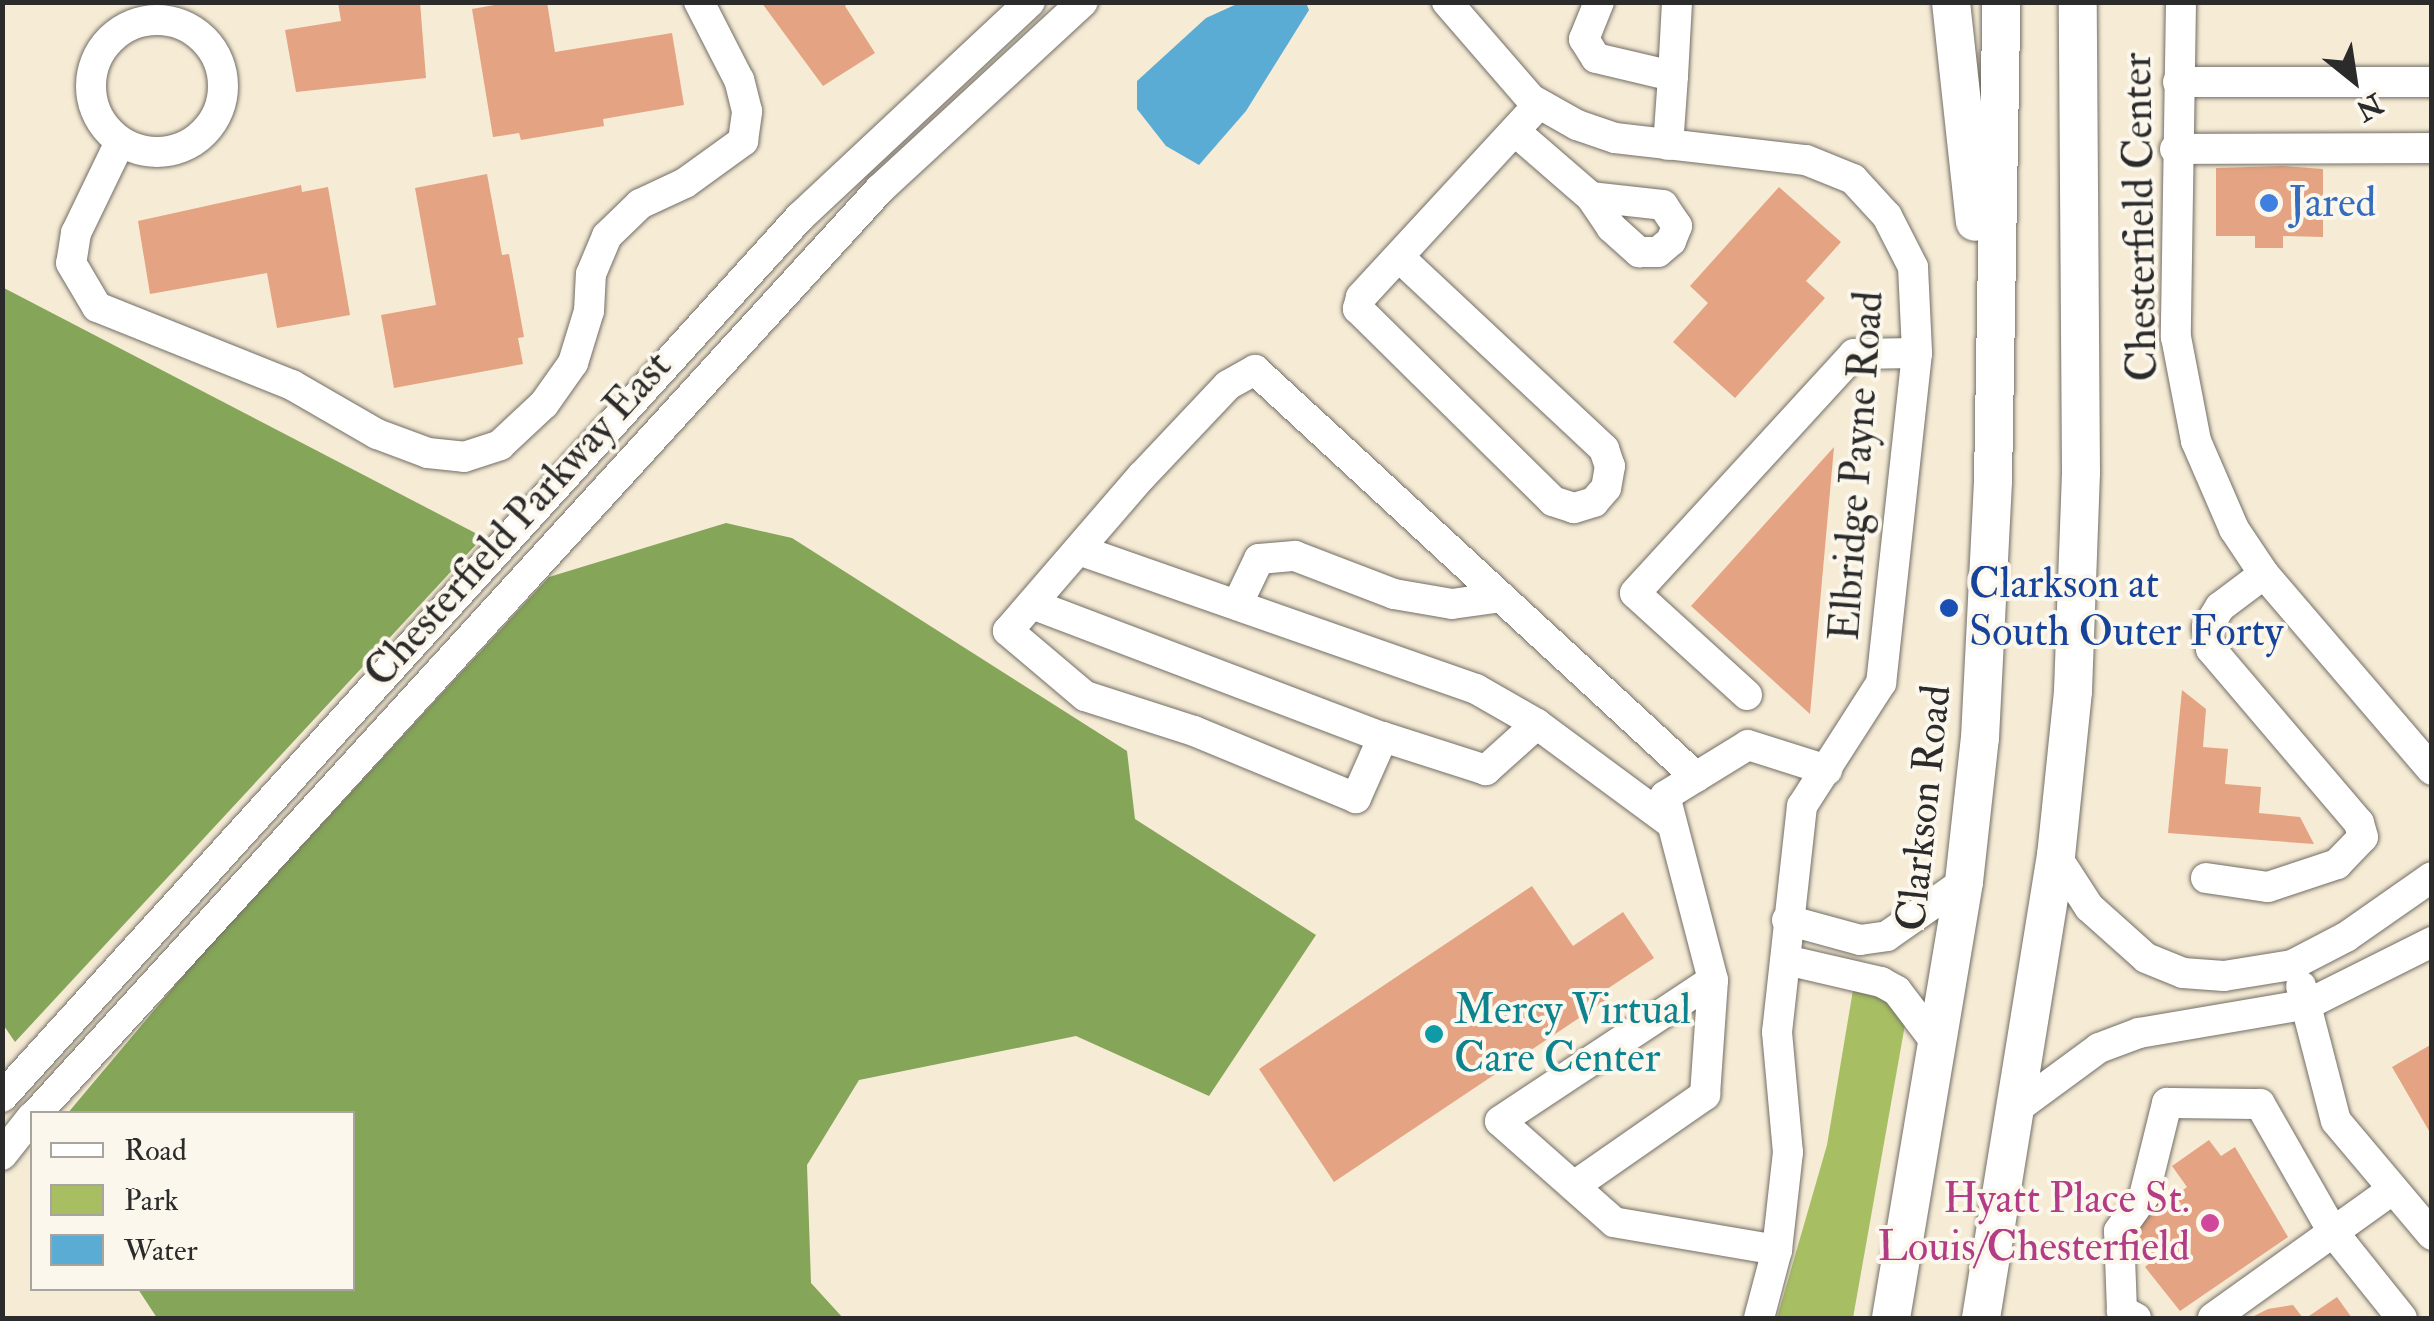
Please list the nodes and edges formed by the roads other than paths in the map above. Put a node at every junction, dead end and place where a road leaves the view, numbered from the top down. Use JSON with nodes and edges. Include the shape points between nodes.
{"nodes":[{"id":1,"x":700,"y":2,"type":"edge"},
{"id":2,"x":1030,"y":2,"type":"edge"},
{"id":3,"x":1083,"y":2,"type":"edge"},
{"id":4,"x":1446,"y":2,"type":"edge"},
{"id":5,"x":1599,"y":2,"type":"edge"},
{"id":6,"x":1677,"y":2,"type":"edge"},
{"id":7,"x":1951,"y":2,"type":"edge"},
{"id":8,"x":2001,"y":2,"type":"edge"},
{"id":9,"x":2078,"y":2,"type":"edge"},
{"id":10,"x":2181,"y":2,"type":"edge"},
{"id":11,"x":1673,"y":76,"type":"junction"},
{"id":12,"x":2178,"y":82,"type":"junction"},
{"id":13,"x":2432,"y":82,"type":"edge"},
{"id":14,"x":1538,"y":105,"type":"junction"},
{"id":15,"x":1517,"y":133,"type":"junction"},
{"id":16,"x":120,"y":142,"type":"junction"},
{"id":17,"x":1668,"y":145,"type":"junction"},
{"id":18,"x":2432,"y":148,"type":"edge"},
{"id":19,"x":2176,"y":149,"type":"junction"},
{"id":20,"x":1591,"y":197,"type":"dead end"},
{"id":21,"x":1399,"y":257,"type":"junction"},
{"id":22,"x":1917,"y":353,"type":"junction"},
{"id":23,"x":1991,"y":378,"type":"junction"},
{"id":24,"x":1078,"y":550,"type":"junction"},
{"id":25,"x":2264,"y":574,"type":"junction"},
{"id":26,"x":1502,"y":597,"type":"junction"},
{"id":27,"x":1032,"y":604,"type":"junction"},
{"id":28,"x":1236,"y":605,"type":"junction"},
{"id":29,"x":1747,"y":695,"type":"dead end"},
{"id":30,"x":1537,"y":724,"type":"junction"},
{"id":31,"x":1383,"y":738,"type":"junction"},
{"id":32,"x":1827,"y":770,"type":"junction"},
{"id":33,"x":2432,"y":770,"type":"edge"},
{"id":34,"x":1696,"y":777,"type":"junction"},
{"id":35,"x":1672,"y":824,"type":"junction"},
{"id":36,"x":2056,"y":856,"type":"junction"},
{"id":37,"x":2432,"y":877,"type":"edge"},
{"id":38,"x":2206,"y":878,"type":"dead end"},
{"id":39,"x":1964,"y":882,"type":"junction"},
{"id":40,"x":1787,"y":920,"type":"junction"},
{"id":41,"x":2432,"y":942,"type":"edge"},
{"id":42,"x":1786,"y":960,"type":"junction"},
{"id":43,"x":2292,"y":965,"type":"junction"},
{"id":44,"x":1713,"y":980,"type":"junction"},
{"id":45,"x":2308,"y":1004,"type":"junction"},
{"id":46,"x":1938,"y":1045,"type":"junction"},
{"id":47,"x":2,"y":1097,"type":"edge"},
{"id":48,"x":2016,"y":1110,"type":"junction"},
{"id":49,"x":39,"y":1111,"type":"edge"},
{"id":50,"x":30,"y":1121,"type":"edge"},
{"id":51,"x":2,"y":1155,"type":"edge"},
{"id":52,"x":1574,"y":1186,"type":"junction"},
{"id":53,"x":2392,"y":1190,"type":"junction"},
{"id":54,"x":2333,"y":1232,"type":"junction"},
{"id":55,"x":2432,"y":1235,"type":"edge"},
{"id":56,"x":1777,"y":1250,"type":"junction"},
{"id":57,"x":2124,"y":1316,"type":"edge"},
{"id":58,"x":1758,"y":1318,"type":"edge"},
{"id":59,"x":1891,"y":1318,"type":"edge"},
{"id":60,"x":1981,"y":1318,"type":"edge"},
{"id":61,"x":2214,"y":1318,"type":"edge"},
{"id":62,"x":2402,"y":1318,"type":"edge"}],
"edges":[{"from":1,"to":16,"type":"street","via":[[739,80],[747,110],[743,141],[685,183],[640,204],[607,236],[591,274],[589,311],[573,363],[544,404],[500,445],[464,457],[428,453],[377,434],[292,385],[97,308],[72,263],[76,233]]},
{"from":2,"to":47,"type":"street","name":"Chesterfield Parkway East","via":[[800,217]]},
{"from":3,"to":49,"type":"street","name":"Chesterfield Parkway East","via":[[880,189]]},
{"from":4,"to":14,"type":"street","name":"Elbridge Payne Road"},
{"from":5,"to":11,"type":"street","via":[[1584,38],[1596,58]]},
{"from":6,"to":11,"type":"street"},
{"from":7,"to":23,"type":"main road"},
{"from":8,"to":23,"type":"main road","name":"Clarkson Road"},
{"from":9,"to":36,"type":"main road","via":[[2078,576]]},
{"from":10,"to":12,"type":"street","name":"Chesterfield Center"},
{"from":11,"to":17,"type":"street"},
{"from":12,"to":13,"type":"street"},
{"from":12,"to":19,"type":"street","name":"Chesterfield Center"},
{"from":14,"to":15,"type":"street"},
{"from":14,"to":17,"type":"street","name":"Elbridge Payne Road","via":[[1615,138]]},
{"from":15,"to":20,"type":"street"},
{"from":15,"to":21,"type":"street"},
{"from":16,"to":16,"type":"street","via":[[166,152],[188,144],[215,119],[222,72],[194,30],[172,21],[136,23],[100,51],[90,91],[95,111]]},
{"from":17,"to":22,"type":"street","name":"Elbridge Payne Road","via":[[1806,160],[1853,179],[1905,243],[1918,310]]},
{"from":18,"to":19,"type":"street"},
{"from":19,"to":25,"type":"street","name":"Chesterfield Center","via":[[2176,337],[2183,388],[2214,488]]},
{"from":21,"to":21,"type":"street","via":[[1361,297],[1363,317],[1553,501],[1574,508],[1594,502],[1606,488],[1610,466],[1604,449]]},
{"from":22,"to":29,"type":"street","via":[[1854,354],[1635,593]]},
{"from":22,"to":32,"type":"street","name":"Elbridge Payne Road","via":[[1882,683]]},
{"from":23,"to":39,"type":"main road","name":"Clarkson Road","via":[[1988,612]]},
{"from":24,"to":26,"type":"street","via":[[1215,398],[1254,370]]},
{"from":24,"to":27,"type":"street"},
{"from":24,"to":28,"type":"street"},
{"from":25,"to":33,"type":"street","name":"Chesterfield Center"},
{"from":25,"to":38,"type":"street","via":[[2220,607],[2207,628],[2211,649],[2359,823],[2363,837],[2337,864],[2268,887]]},
{"from":26,"to":28,"type":"street","via":[[1452,604],[1394,594],[1295,556],[1259,559]]},
{"from":26,"to":34,"type":"street"},
{"from":27,"to":31,"type":"street"},
{"from":27,"to":31,"type":"street","via":[[1008,631],[1085,696],[1194,730],[1356,798]]},
{"from":28,"to":30,"type":"street","via":[[1476,688]]},
{"from":30,"to":31,"type":"street","via":[[1486,770]]},
{"from":30,"to":35,"type":"street"},
{"from":32,"to":34,"type":"street","via":[[1748,745]]},
{"from":32,"to":40,"type":"street","name":"Elbridge Payne Road","via":[[1802,806]]},
{"from":34,"to":35,"type":"street","via":[[1665,796]]},
{"from":35,"to":44,"type":"street"},
{"from":36,"to":43,"type":"street","via":[[2089,907],[2146,958],[2183,972],[2224,976]]},
{"from":36,"to":48,"type":"main road"},
{"from":37,"to":43,"type":"street"},
{"from":39,"to":40,"type":"street","via":[[1887,936],[1860,940]]},
{"from":39,"to":46,"type":"main road","name":"Clarkson Road"},
{"from":40,"to":42,"type":"street","name":"Elbridge Payne Road"},
{"from":41,"to":45,"type":"street"},
{"from":42,"to":46,"type":"street","via":[[1881,982],[1897,992]]},
{"from":42,"to":56,"type":"street","name":"Elbridge Payne Road","via":[[1778,1032],[1788,1152]]},
{"from":43,"to":45,"type":"street"},
{"from":44,"to":52,"type":"street","via":[[1705,1095]]},
{"from":44,"to":52,"type":"street","via":[[1500,1121]]},
{"from":45,"to":48,"type":"street","via":[[2139,1033],[2069,1065]]},
{"from":45,"to":53,"type":"street","via":[[2336,1121]]},
{"from":46,"to":59,"type":"main road","name":"Clarkson Road"},
{"from":48,"to":60,"type":"main road"},
{"from":50,"to":51,"type":"street","name":"Chesterfield Parkway East"},
{"from":52,"to":56,"type":"street","via":[[1614,1222]]},
{"from":53,"to":54,"type":"street"},
{"from":53,"to":55,"type":"street"},
{"from":54,"to":57,"type":"street","via":[[2260,1104],[2167,1103],[2144,1196],[2118,1230]]},
{"from":54,"to":61,"type":"street"},
{"from":54,"to":62,"type":"street"},
{"from":56,"to":58,"type":"street","name":"Elbridge Payne Road"}]}
